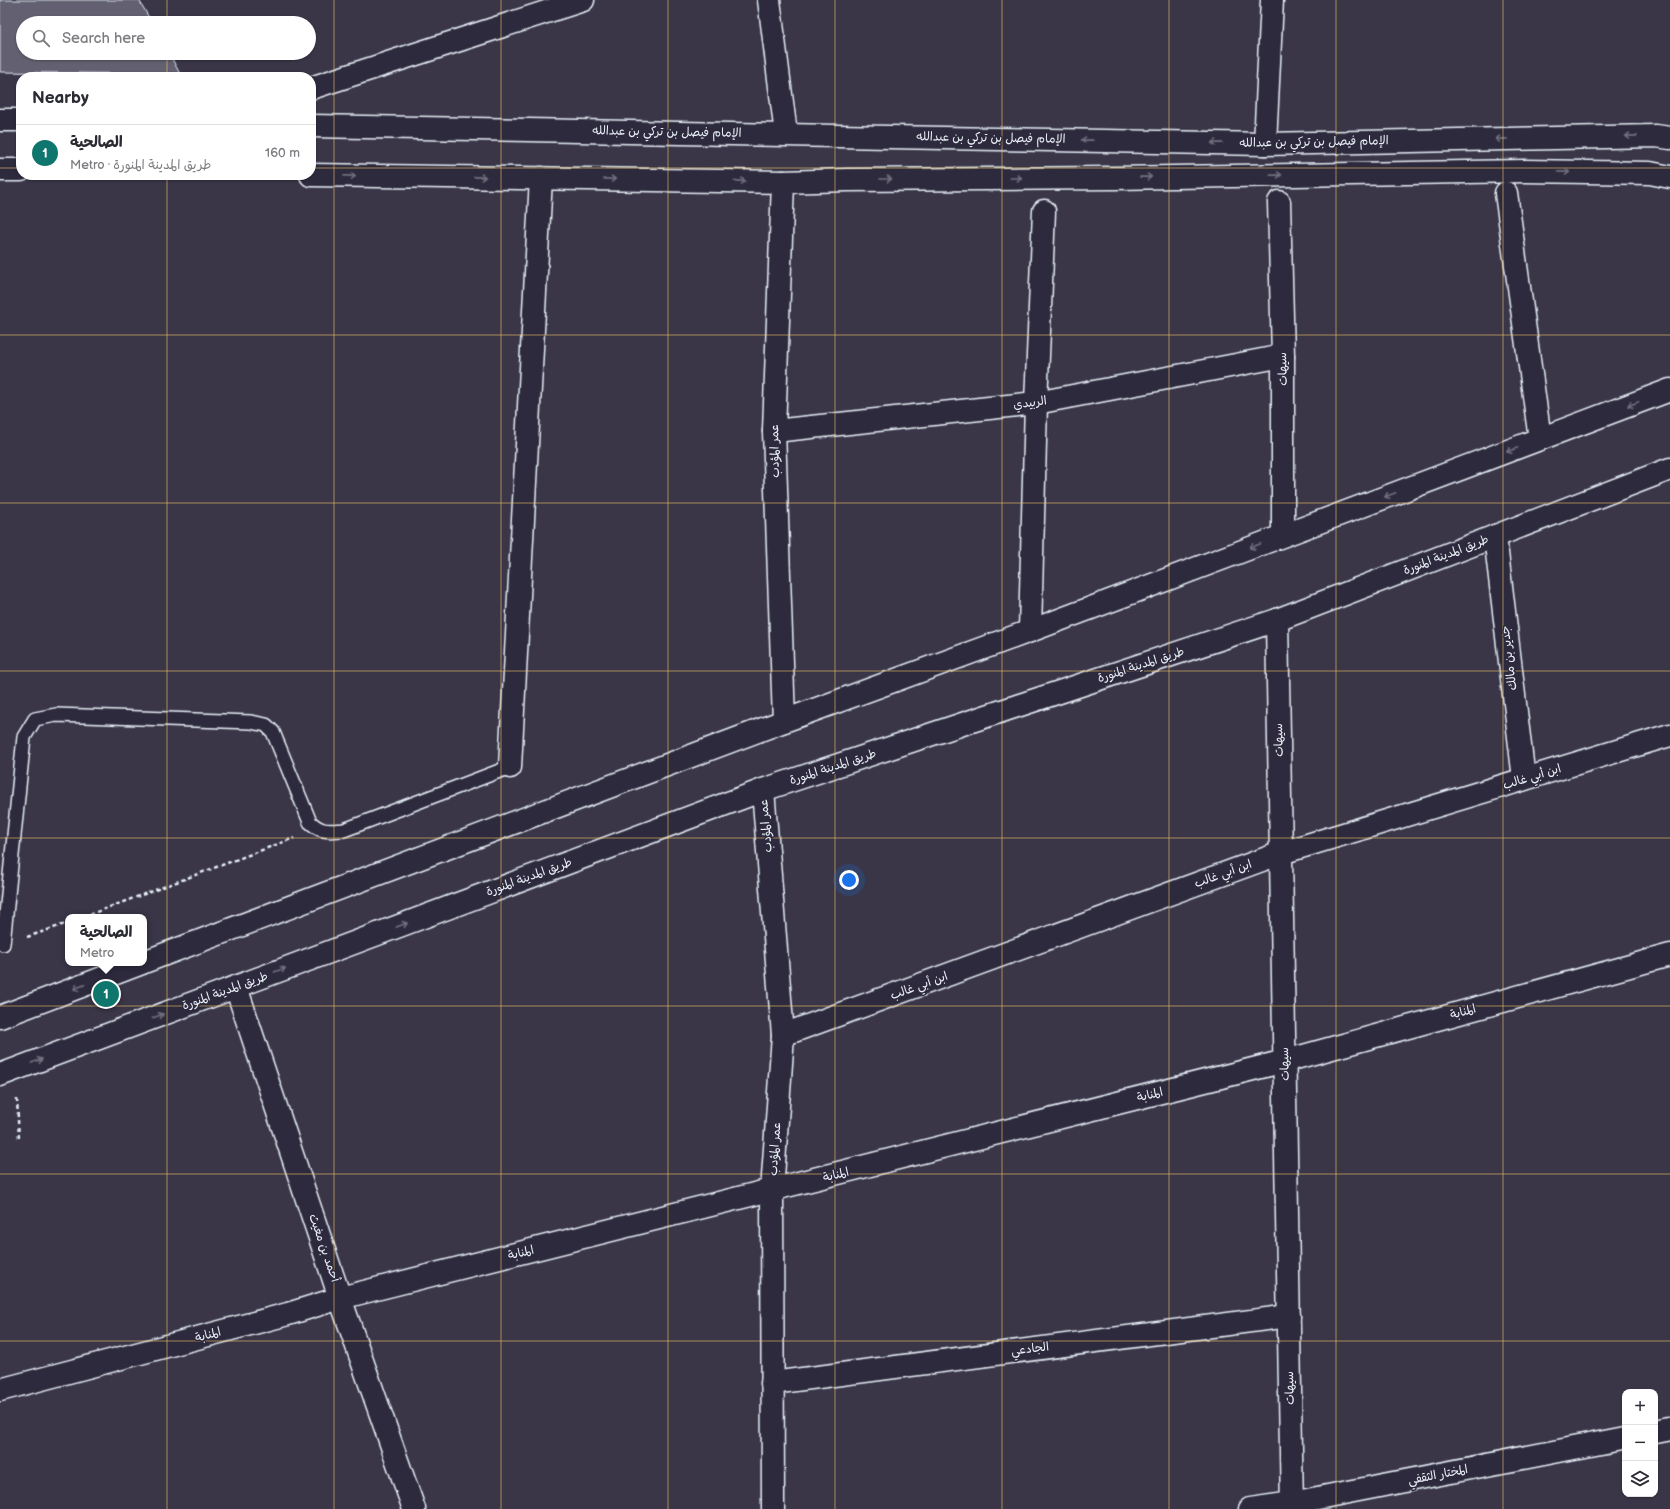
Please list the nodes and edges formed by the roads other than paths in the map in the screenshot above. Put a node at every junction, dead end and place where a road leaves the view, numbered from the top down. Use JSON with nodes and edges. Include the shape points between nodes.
{"nodes":[{"id":1,"x":583,"y":0,"type":"edge"},
{"id":2,"x":769,"y":0,"type":"edge"},
{"id":3,"x":1272,"y":0,"type":"edge"},
{"id":4,"x":541,"y":6,"type":"edge"},
{"id":5,"x":316,"y":86,"type":"edge"},
{"id":6,"x":0,"y":120,"type":"edge"},
{"id":7,"x":16,"y":120,"type":"edge"},
{"id":8,"x":316,"y":126,"type":"edge"},
{"id":9,"x":786,"y":134,"type":"junction"},
{"id":10,"x":1670,"y":138,"type":"edge"},
{"id":11,"x":1265,"y":144,"type":"junction"},
{"id":12,"x":0,"y":170,"type":"edge"},
{"id":13,"x":16,"y":170,"type":"edge"},
{"id":14,"x":316,"y":175,"type":"edge"},
{"id":15,"x":1670,"y":177,"type":"edge"},
{"id":16,"x":541,"y":178,"type":"junction"},
{"id":17,"x":783,"y":182,"type":"junction"},
{"id":18,"x":1506,"y":193,"type":"dead end"},
{"id":19,"x":1279,"y":202,"type":"dead end"},
{"id":20,"x":1044,"y":211,"type":"dead end"},
{"id":21,"x":1283,"y":356,"type":"junction"},
{"id":22,"x":1670,"y":390,"type":"edge"},
{"id":23,"x":1036,"y":403,"type":"junction"},
{"id":24,"x":774,"y":431,"type":"junction"},
{"id":25,"x":1540,"y":439,"type":"junction"},
{"id":26,"x":1670,"y":469,"type":"edge"},
{"id":27,"x":1283,"y":535,"type":"junction"},
{"id":28,"x":1495,"y":536,"type":"junction"},
{"id":29,"x":1277,"y":620,"type":"junction"},
{"id":30,"x":1030,"y":631,"type":"junction"},
{"id":31,"x":784,"y":721,"type":"junction"},
{"id":32,"x":1670,"y":735,"type":"edge"},
{"id":33,"x":510,"y":767,"type":"joint"},
{"id":34,"x":1524,"y":779,"type":"junction"},
{"id":35,"x":764,"y":790,"type":"junction"},
{"id":36,"x":1281,"y":852,"type":"junction"},
{"id":37,"x":3,"y":944,"type":"road end"},
{"id":38,"x":1670,"y":954,"type":"edge"},
{"id":39,"x":147,"y":961,"type":"edge"},
{"id":40,"x":135,"y":966,"type":"edge"},
{"id":41,"x":236,"y":987,"type":"junction"},
{"id":42,"x":0,"y":1017,"type":"edge"},
{"id":43,"x":783,"y":1035,"type":"junction"},
{"id":44,"x":1285,"y":1061,"type":"junction"},
{"id":45,"x":0,"y":1075,"type":"edge"},
{"id":46,"x":772,"y":1190,"type":"junction"},
{"id":47,"x":340,"y":1298,"type":"junction"},
{"id":48,"x":1289,"y":1316,"type":"junction"},
{"id":49,"x":772,"y":1383,"type":"junction"},
{"id":50,"x":0,"y":1390,"type":"edge"},
{"id":51,"x":1670,"y":1429,"type":"edge"},
{"id":52,"x":1658,"y":1431,"type":"edge"},
{"id":53,"x":1622,"y":1439,"type":"edge"},
{"id":54,"x":1292,"y":1506,"type":"edge"},
{"id":55,"x":414,"y":1509,"type":"edge"},
{"id":56,"x":773,"y":1509,"type":"edge"},
{"id":57,"x":1250,"y":1509,"type":"edge"}],
"edges":[{"from":1,"to":4,"type":"street"},
{"from":2,"to":9,"type":"street"},
{"from":3,"to":11,"type":"street"},
{"from":4,"to":5,"type":"street"},
{"from":6,"to":7,"type":"street"},
{"from":8,"to":9,"type":"street","name":"الإمام فيصل بن تركي بن عبدالله"},
{"from":11,"to":9,"type":"street","name":"الإمام فيصل بن تركي بن عبدالله","one_way":true},
{"from":10,"to":11,"type":"street","name":"الإمام فيصل بن تركي بن عبدالله","one_way":true,"via":[[1648,136]]},
{"from":12,"to":13,"type":"street"},
{"from":14,"to":16,"type":"street","one_way":true},
{"from":17,"to":15,"type":"street","one_way":true,"via":[[1525,171],[1650,173]]},
{"from":16,"to":17,"type":"street","one_way":true},
{"from":16,"to":33,"type":"street"},
{"from":17,"to":24,"type":"street","name":"عمر المؤدب"},
{"from":18,"to":25,"type":"street"},
{"from":19,"to":21,"type":"street","name":"سيهات"},
{"from":20,"to":23,"type":"street"},
{"from":21,"to":23,"type":"street","name":"الربيدي"},
{"from":21,"to":27,"type":"street","name":"سيهات"},
{"from":22,"to":25,"type":"street","one_way":true},
{"from":23,"to":24,"type":"street","name":"الربيدي"},
{"from":23,"to":30,"type":"street"},
{"from":24,"to":31,"type":"street","name":"عمر المؤدب"},
{"from":25,"to":27,"type":"street","one_way":true},
{"from":26,"to":28,"type":"street","name":"طريق المدينة المنورة"},
{"from":27,"to":30,"type":"street","one_way":true},
{"from":28,"to":29,"type":"street","name":"طريق المدينة المنورة"},
{"from":28,"to":34,"type":"street","name":"جدير بن مالك"},
{"from":29,"to":35,"type":"street","name":"طريق المدينة المنورة"},
{"from":29,"to":36,"type":"street","name":"سيهات"},
{"from":30,"to":31,"type":"street"},
{"from":31,"to":39,"type":"street"},
{"from":32,"to":34,"type":"street","name":"ابن أبي غالب"},
{"from":33,"to":37,"type":"lane","via":[[344,830],[329,831],[317,829],[310,822],[273,732],[266,725],[251,722],[56,715],[35,719],[24,736]]},
{"from":34,"to":36,"type":"street","name":"ابن أبي غالب"},
{"from":41,"to":35,"type":"street","name":"طريق المدينة المنورة","one_way":true},
{"from":35,"to":43,"type":"street","name":"عمر المؤدب"},
{"from":36,"to":43,"type":"street","name":"ابن أبي غالب"},
{"from":36,"to":44,"type":"street","name":"سيهات"},
{"from":38,"to":44,"type":"street","name":"المنابة"},
{"from":40,"to":42,"type":"street","one_way":true},
{"from":45,"to":41,"type":"street","name":"طريق المدينة المنورة","one_way":true},
{"from":41,"to":47,"type":"street","name":"أحمد بن مغيث"},
{"from":43,"to":46,"type":"street","name":"عمر المؤدب"},
{"from":44,"to":46,"type":"street","name":"المنابة"},
{"from":44,"to":48,"type":"street","name":"سيهات"},
{"from":46,"to":47,"type":"street","name":"المنابة"},
{"from":46,"to":49,"type":"street","name":"عمر المؤدب"},
{"from":47,"to":50,"type":"street","name":"المنابة"},
{"from":47,"to":55,"type":"street","name":"أحمد بن مغيث"},
{"from":48,"to":49,"type":"street","name":"الجادعي"},
{"from":48,"to":54,"type":"street","name":"سيهات"},
{"from":49,"to":56,"type":"street","name":"عمر المؤدب"},
{"from":51,"to":52,"type":"street"},
{"from":53,"to":54,"type":"street","name":"المختار الثقفي"},
{"from":54,"to":57,"type":"street","name":"المختار الثقفي"}]}
